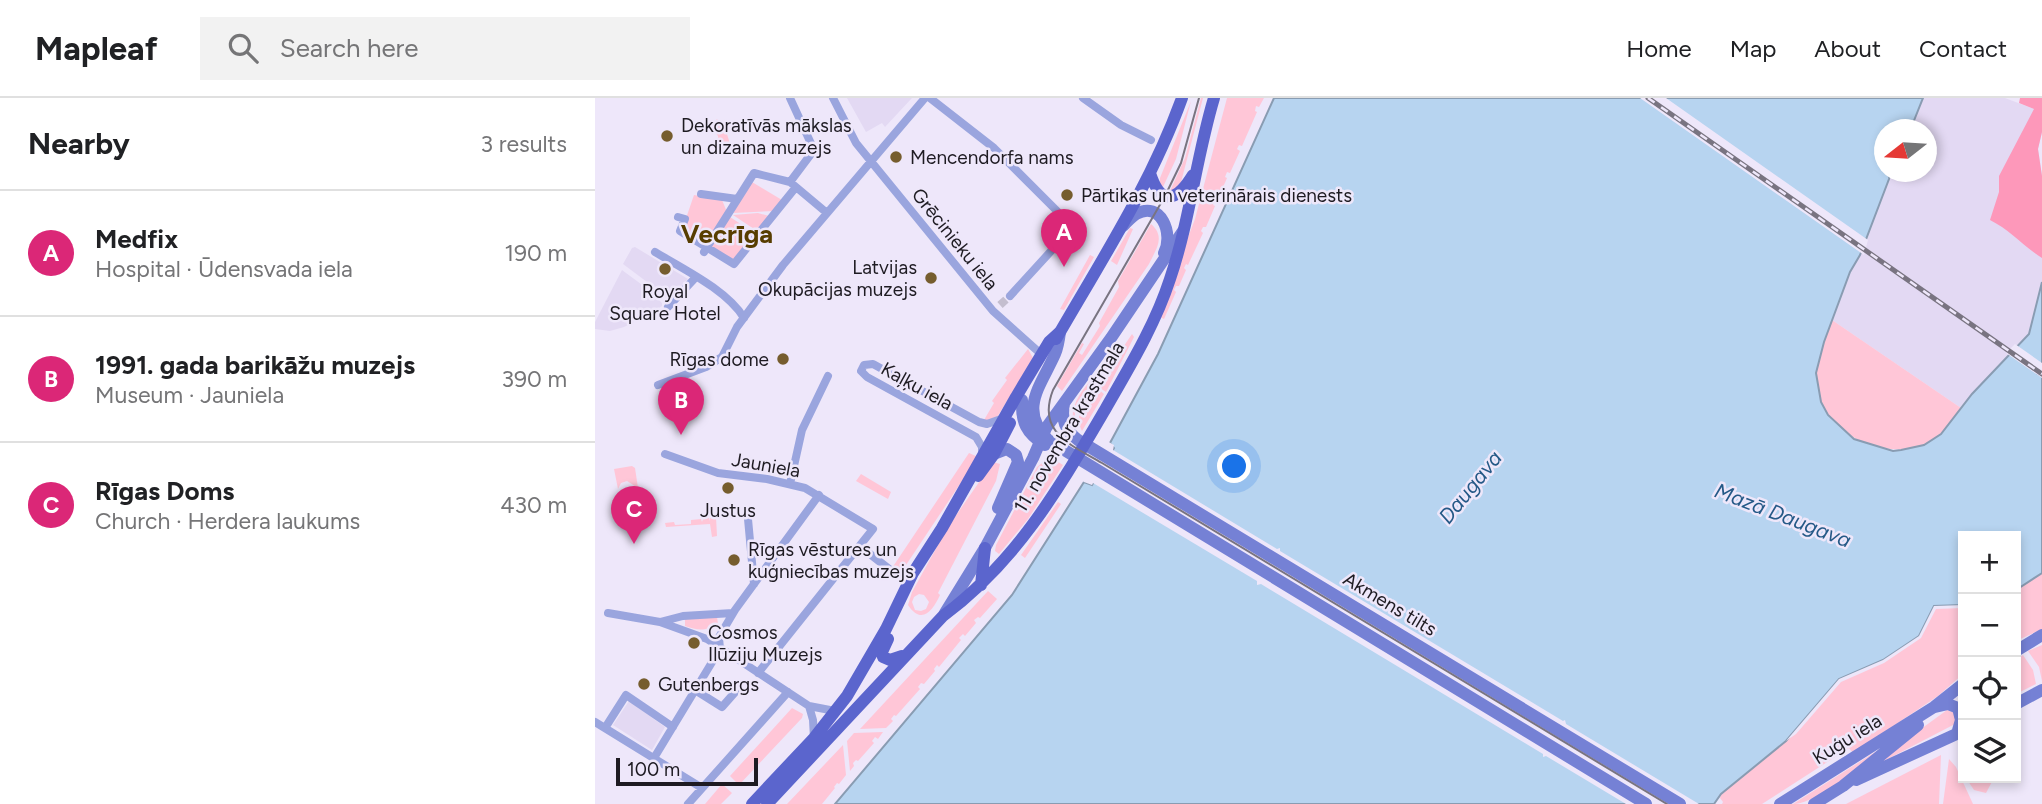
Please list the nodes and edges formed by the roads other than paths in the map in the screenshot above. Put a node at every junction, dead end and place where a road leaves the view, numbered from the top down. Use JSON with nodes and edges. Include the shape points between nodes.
{"nodes":[{"id":1,"x":790,"y":98,"type":"edge"},
{"id":2,"x":833,"y":98,"type":"edge"},
{"id":3,"x":928,"y":98,"type":"edge"},
{"id":4,"x":1083,"y":98,"type":"edge"},
{"id":5,"x":1182,"y":98,"type":"edge"},
{"id":6,"x":1214,"y":98,"type":"edge"},
{"id":7,"x":1151,"y":140,"type":"dead end"},
{"id":8,"x":870,"y":160,"type":"junction"},
{"id":9,"x":1196,"y":170,"type":"junction"},
{"id":10,"x":1150,"y":173,"type":"junction"},
{"id":11,"x":793,"y":185,"type":"junction"},
{"id":12,"x":701,"y":194,"type":"dead end"},
{"id":13,"x":737,"y":199,"type":"junction"},
{"id":14,"x":827,"y":213,"type":"junction"},
{"id":15,"x":678,"y":217,"type":"dead end"},
{"id":16,"x":1122,"y":226,"type":"junction"},
{"id":17,"x":1184,"y":229,"type":"junction"},
{"id":18,"x":705,"y":250,"type":"junction"},
{"id":19,"x":655,"y":252,"type":"dead end"},
{"id":20,"x":696,"y":277,"type":"junction"},
{"id":21,"x":1151,"y":277,"type":"junction"},
{"id":22,"x":1010,"y":296,"type":"tunnel mouth"},
{"id":23,"x":669,"y":307,"type":"dead end"},
{"id":24,"x":744,"y":318,"type":"junction"},
{"id":25,"x":1060,"y":332,"type":"junction"},
{"id":26,"x":1041,"y":354,"type":"junction"},
{"id":27,"x":828,"y":376,"type":"dead end"},
{"id":28,"x":658,"y":386,"type":"dead end"},
{"id":29,"x":1022,"y":400,"type":"junction"},
{"id":30,"x":1064,"y":404,"type":"junction"},
{"id":31,"x":1006,"y":415,"type":"junction"},
{"id":32,"x":1042,"y":438,"type":"junction"},
{"id":33,"x":1078,"y":440,"type":"joint"},
{"id":34,"x":1064,"y":453,"type":"junction"},
{"id":35,"x":665,"y":454,"type":"dead end"},
{"id":36,"x":988,"y":455,"type":"junction"},
{"id":37,"x":1033,"y":458,"type":"junction"},
{"id":38,"x":790,"y":484,"type":"junction"},
{"id":39,"x":820,"y":495,"type":"junction"},
{"id":40,"x":748,"y":519,"type":"dead end"},
{"id":41,"x":862,"y":547,"type":"junction"},
{"id":42,"x":985,"y":548,"type":"junction"},
{"id":43,"x":913,"y":573,"type":"junction"},
{"id":44,"x":754,"y":584,"type":"junction"},
{"id":45,"x":981,"y":585,"type":"junction"},
{"id":46,"x":903,"y":596,"type":"junction"},
{"id":47,"x":951,"y":602,"type":"junction"},
{"id":48,"x":608,"y":613,"type":"dead end"},
{"id":49,"x":733,"y":613,"type":"junction"},
{"id":50,"x":943,"y":616,"type":"junction"},
{"id":51,"x":660,"y":622,"type":"junction"},
{"id":52,"x":2039,"y":639,"type":"edge"},
{"id":53,"x":2021,"y":648,"type":"edge"},
{"id":54,"x":720,"y":649,"type":"junction"},
{"id":55,"x":908,"y":653,"type":"junction"},
{"id":56,"x":758,"y":673,"type":"junction"},
{"id":57,"x":1958,"y":688,"type":"edge"},
{"id":58,"x":695,"y":690,"type":"junction"},
{"id":59,"x":737,"y":690,"type":"dead end"},
{"id":60,"x":2042,"y":690,"type":"edge"},
{"id":61,"x":788,"y":692,"type":"junction"},
{"id":62,"x":2021,"y":701,"type":"edge"},
{"id":63,"x":809,"y":706,"type":"junction"},
{"id":64,"x":1934,"y":707,"type":"junction"},
{"id":65,"x":835,"y":711,"type":"junction"},
{"id":66,"x":1961,"y":720,"type":"edge"},
{"id":67,"x":595,"y":722,"type":"edge"},
{"id":68,"x":673,"y":727,"type":"junction"},
{"id":69,"x":605,"y":728,"type":"junction"},
{"id":70,"x":1958,"y":734,"type":"edge"},
{"id":71,"x":814,"y":738,"type":"junction"},
{"id":72,"x":654,"y":758,"type":"junction"},
{"id":73,"x":1843,"y":786,"type":"junction"},
{"id":74,"x":702,"y":788,"type":"junction"},
{"id":75,"x":688,"y":804,"type":"edge"},
{"id":76,"x":752,"y":804,"type":"edge"},
{"id":77,"x":767,"y":804,"type":"edge"},
{"id":78,"x":1646,"y":804,"type":"edge"},
{"id":79,"x":1680,"y":804,"type":"edge"},
{"id":80,"x":1780,"y":804,"type":"edge"},
{"id":81,"x":1814,"y":804,"type":"edge"}],
"edges":[{"from":1,"to":11,"type":"street","via":[[814,150]]},
{"from":2,"to":8,"type":"street","name":"Grēcinieku iela"},
{"from":3,"to":8,"type":"street"},
{"from":3,"to":22,"type":"street","via":[[994,148],[1073,227]]},
{"from":4,"to":7,"type":"street"},
{"from":5,"to":10,"type":"main road","name":"11. novembra krastmala"},
{"from":6,"to":9,"type":"main road","name":"11. novembra krastmala"},
{"from":8,"to":14,"type":"street"},
{"from":8,"to":26,"type":"street","name":"Grēcinieku iela"},
{"from":9,"to":10,"type":"main road","via":[[1183,191],[1173,197],[1155,189]]},
{"from":9,"to":17,"type":"main road","name":"11. novembra krastmala"},
{"from":10,"to":16,"type":"main road","name":"11. novembra krastmala"},
{"from":11,"to":13,"type":"street","via":[[754,173]]},
{"from":11,"to":14,"type":"street"},
{"from":11,"to":18,"type":"street","via":[[734,264]]},
{"from":12,"to":13,"type":"street"},
{"from":13,"to":18,"type":"street"},
{"from":14,"to":24,"type":"street"},
{"from":15,"to":18,"type":"street","via":[[685,219],[680,231]]},
{"from":16,"to":21,"type":"main road","via":[[1135,215],[1151,211],[1163,219],[1168,245]]},
{"from":16,"to":25,"type":"main road","name":"11. novembra krastmala"},
{"from":17,"to":21,"type":"main road","name":"11. novembra krastmala"},
{"from":17,"to":45,"type":"main road","name":"11. novembra krastmala","via":[[1169,282],[1125,374],[1036,521]]},
{"from":19,"to":20,"type":"street"},
{"from":20,"to":23,"type":"street"},
{"from":20,"to":24,"type":"street","via":[[737,307]]},
{"from":21,"to":30,"type":"main road","name":"11. novembra krastmala"},
{"from":24,"to":28,"type":"street","via":[[722,357]]},
{"from":25,"to":26,"type":"main road","name":"11. novembra krastmala"},
{"from":25,"to":29,"type":"main road","name":"11. novembra krastmala"},
{"from":25,"to":32,"type":"main road","name":"11. novembra krastmala","via":[[1056,352],[1033,401]]},
{"from":26,"to":31,"type":"main road","name":"11. novembra krastmala"},
{"from":27,"to":38,"type":"street","via":[[802,430]]},
{"from":29,"to":32,"type":"main road","via":[[1024,425]]},
{"from":29,"to":36,"type":"main road","name":"11. novembra krastmala"},
{"from":30,"to":32,"type":"main road","name":"11. novembra krastmala"},
{"from":30,"to":33,"type":"main road","name":"11. novembra krastmala","via":[[1064,424]]},
{"from":31,"to":36,"type":"main road","name":"11. novembra krastmala"},
{"from":31,"to":36,"type":"street","name":"Kaļķu iela","via":[[998,422],[979,422],[873,364],[864,365],[867,377],[976,437]]},
{"from":32,"to":34,"type":"main road","name":"11. novembra krastmala"},
{"from":32,"to":37,"type":"main road","name":"11. novembra krastmala"},
{"from":33,"to":79,"type":"main road","name":"Akmens tilts"},
{"from":34,"to":37,"type":"main road","name":"11. novembra krastmala","via":[[1046,451]]},
{"from":34,"to":78,"type":"main road","name":"Akmens tilts"},
{"from":35,"to":38,"type":"street","name":"Jauniela","via":[[718,473]]},
{"from":36,"to":43,"type":"main road","name":"11. novembra krastmala"},
{"from":36,"to":47,"type":"main road","via":[[1007,449],[1018,462]]},
{"from":37,"to":42,"type":"main road","name":"11. novembra krastmala"},
{"from":38,"to":39,"type":"street","name":"Jauniela"},
{"from":39,"to":41,"type":"street","name":"Jauniela","via":[[873,529]]},
{"from":39,"to":44,"type":"street"},
{"from":40,"to":44,"type":"street"},
{"from":41,"to":43,"type":"street","via":[[898,576]]},
{"from":41,"to":56,"type":"street"},
{"from":42,"to":45,"type":"main road"},
{"from":42,"to":47,"type":"main road","name":"11. novembra krastmala"},
{"from":43,"to":46,"type":"main road","name":"11. novembra krastmala"},
{"from":44,"to":49,"type":"street"},
{"from":45,"to":50,"type":"main road","name":"11. novembra krastmala"},
{"from":46,"to":55,"type":"main road","via":[[881,654],[890,660]]},
{"from":46,"to":65,"type":"main road","name":"11. novembra krastmala"},
{"from":47,"to":50,"type":"main road","name":"11. novembra krastmala"},
{"from":48,"to":51,"type":"street"},
{"from":49,"to":51,"type":"street"},
{"from":49,"to":54,"type":"street","via":[[719,637]]},
{"from":50,"to":55,"type":"main road","name":"11. novembra krastmala"},
{"from":51,"to":54,"type":"street","via":[[707,639]]},
{"from":52,"to":53,"type":"main road"},
{"from":54,"to":56,"type":"street"},
{"from":54,"to":58,"type":"street"},
{"from":55,"to":77,"type":"main road","name":"11. novembra krastmala"},
{"from":56,"to":61,"type":"street"},
{"from":57,"to":64,"type":"main road","name":"Kuģu iela"},
{"from":58,"to":59,"type":"street","via":[[722,707]]},
{"from":58,"to":68,"type":"street"},
{"from":60,"to":62,"type":"main road"},
{"from":61,"to":63,"type":"street"},
{"from":61,"to":74,"type":"street"},
{"from":63,"to":65,"type":"street"},
{"from":63,"to":71,"type":"street"},
{"from":64,"to":66,"type":"main road","via":[[1948,704],[1958,708]]},
{"from":64,"to":73,"type":"main road","name":"Kuģu iela"},
{"from":64,"to":80,"type":"main road","name":"Kuģu iela"},
{"from":65,"to":71,"type":"main road","name":"11. novembra krastmala"},
{"from":67,"to":69,"type":"street"},
{"from":68,"to":69,"type":"street","via":[[626,695]]},
{"from":68,"to":72,"type":"street"},
{"from":69,"to":72,"type":"street"},
{"from":70,"to":73,"type":"main road","name":"Kuģu iela"},
{"from":71,"to":76,"type":"main road","name":"11. novembra krastmala"},
{"from":72,"to":74,"type":"street"},
{"from":73,"to":81,"type":"main road","name":"Kuģu iela"},
{"from":74,"to":75,"type":"street"}]}
